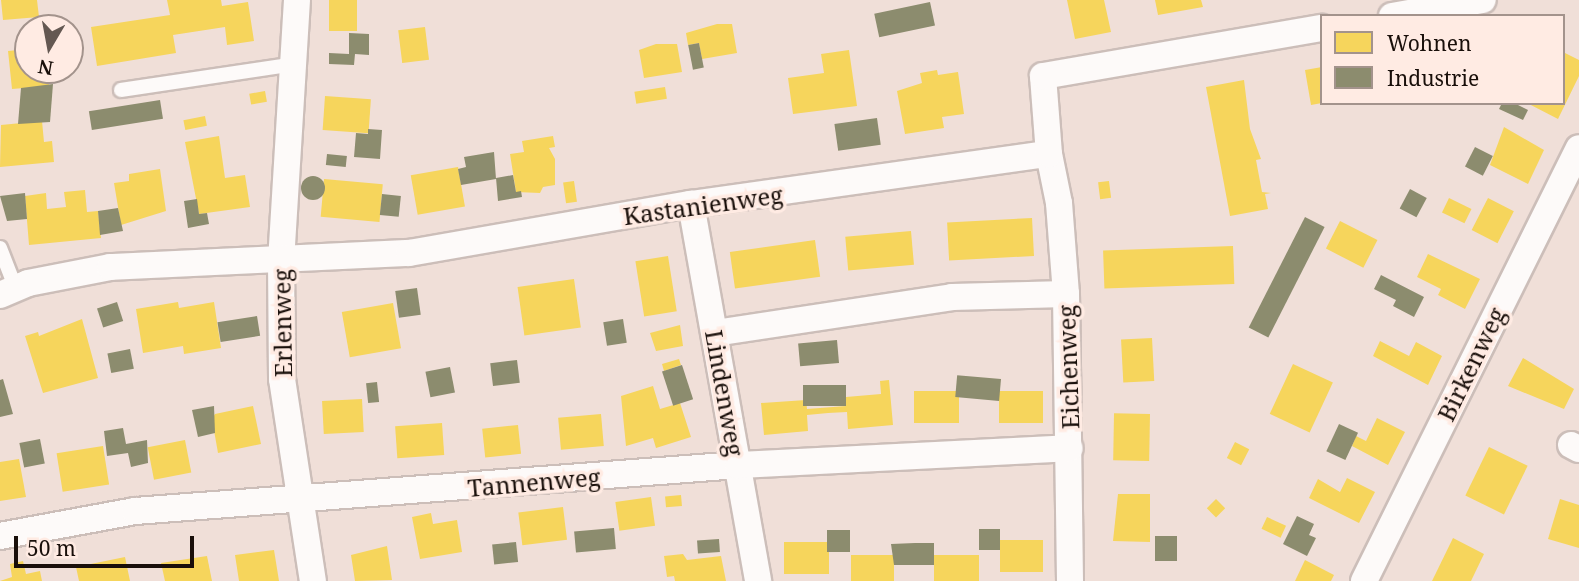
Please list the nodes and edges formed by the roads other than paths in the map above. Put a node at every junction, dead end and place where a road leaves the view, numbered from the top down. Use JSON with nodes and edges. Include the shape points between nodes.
{"nodes":[{"id":1,"x":297,"y":0,"type":"edge"},
{"id":2,"x":1483,"y":0,"type":"edge"},
{"id":3,"x":1403,"y":14,"type":"edge"},
{"id":4,"x":1320,"y":28,"type":"edge"},
{"id":5,"x":294,"y":64,"type":"junction"},
{"id":6,"x":121,"y":90,"type":"dead end"},
{"id":7,"x":1579,"y":148,"type":"edge"},
{"id":8,"x":1049,"y":154,"type":"junction"},
{"id":9,"x":691,"y":204,"type":"junction"},
{"id":10,"x":0,"y":248,"type":"edge"},
{"id":11,"x":281,"y":262,"type":"junction"},
{"id":12,"x":8,"y":292,"type":"edge"},
{"id":13,"x":1066,"y":294,"type":"junction"},
{"id":14,"x":715,"y":333,"type":"junction"},
{"id":15,"x":1070,"y":448,"type":"junction"},
{"id":16,"x":738,"y":464,"type":"junction"},
{"id":17,"x":299,"y":501,"type":"junction"},
{"id":18,"x":0,"y":536,"type":"edge"},
{"id":19,"x":313,"y":581,"type":"edge"},
{"id":20,"x":758,"y":581,"type":"edge"},
{"id":21,"x":1070,"y":581,"type":"edge"},
{"id":22,"x":1364,"y":581,"type":"edge"}],
"edges":[{"from":1,"to":5,"type":"street","name":"Erlenweg"},
{"from":2,"to":3,"type":"street"},
{"from":4,"to":8,"type":"street","via":[[1043,76]]},
{"from":5,"to":6,"type":"lane"},
{"from":5,"to":11,"type":"street","name":"Erlenweg"},
{"from":7,"to":22,"type":"street","name":"Birkenweg"},
{"from":8,"to":9,"type":"street","name":"Kastanienweg"},
{"from":8,"to":13,"type":"street","name":"Eichenweg","via":[[1059,203]]},
{"from":9,"to":11,"type":"street","name":"Kastanienweg","via":[[409,253]]},
{"from":9,"to":14,"type":"street","name":"Lindenweg"},
{"from":10,"to":12,"type":"lane"},
{"from":11,"to":12,"type":"street","name":"Kastanienweg","via":[[202,260],[110,267]]},
{"from":11,"to":17,"type":"street","name":"Erlenweg","via":[[282,379]]},
{"from":13,"to":14,"type":"street","via":[[953,298]]},
{"from":13,"to":15,"type":"street","name":"Eichenweg"},
{"from":14,"to":16,"type":"street","name":"Lindenweg"},
{"from":15,"to":16,"type":"street","name":"Tannenweg"},
{"from":15,"to":21,"type":"street","name":"Eichenweg"},
{"from":16,"to":17,"type":"street","name":"Tannenweg"},
{"from":16,"to":20,"type":"street","name":"Lindenweg"},
{"from":17,"to":18,"type":"street","name":"Tannenweg","via":[[135,511]]},
{"from":17,"to":19,"type":"street","name":"Erlenweg"}]}
